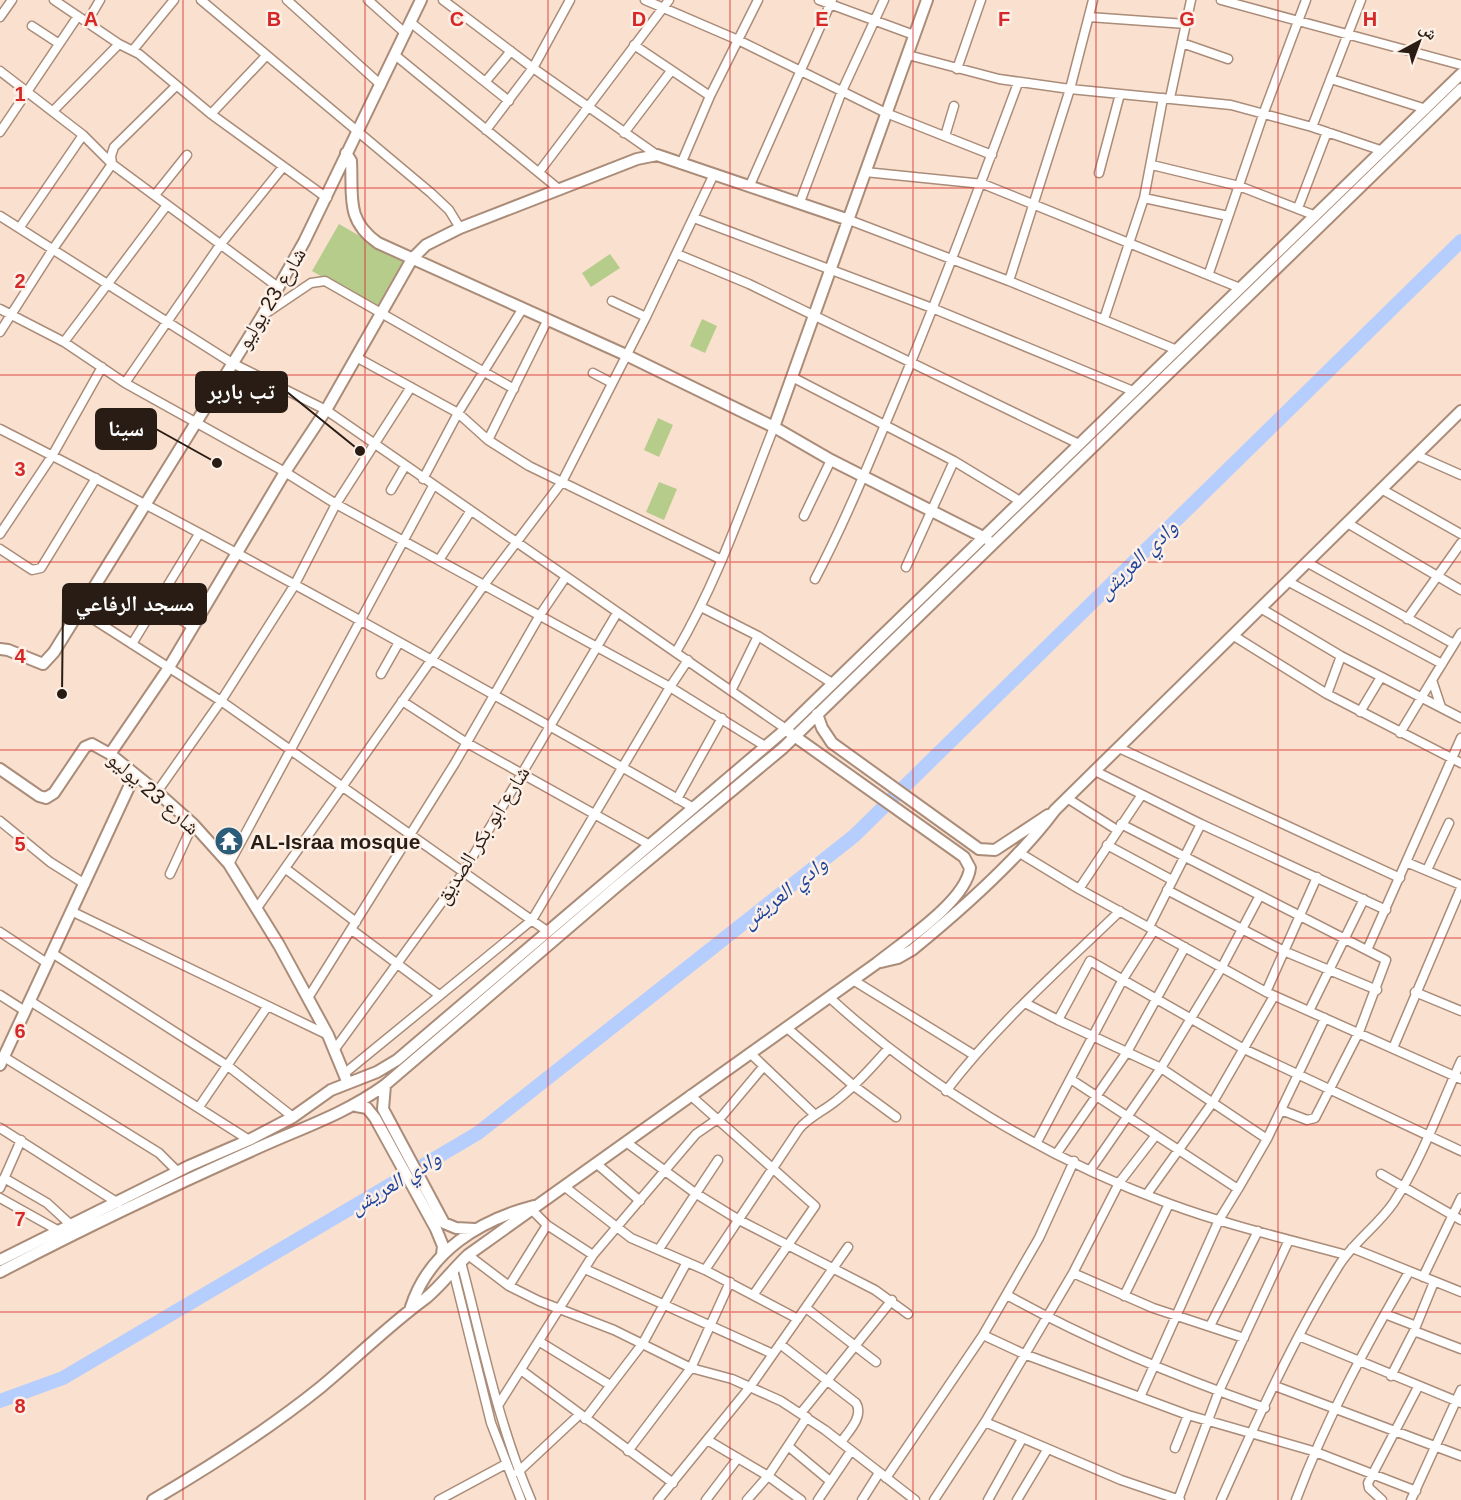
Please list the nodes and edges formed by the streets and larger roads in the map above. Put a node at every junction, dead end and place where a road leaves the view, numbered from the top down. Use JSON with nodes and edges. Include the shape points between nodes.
{"nodes":[{"id":1,"x":12,"y":0,"type":"edge"},
{"id":2,"x":54,"y":0,"type":"edge"},
{"id":3,"x":100,"y":0,"type":"edge"},
{"id":4,"x":174,"y":0,"type":"edge"},
{"id":5,"x":201,"y":0,"type":"edge"},
{"id":6,"x":287,"y":0,"type":"edge"},
{"id":7,"x":368,"y":0,"type":"edge"},
{"id":8,"x":422,"y":0,"type":"edge"},
{"id":9,"x":444,"y":0,"type":"edge"},
{"id":10,"x":570,"y":0,"type":"edge"},
{"id":11,"x":645,"y":0,"type":"edge"},
{"id":12,"x":669,"y":0,"type":"edge"},
{"id":13,"x":758,"y":0,"type":"edge"},
{"id":14,"x":819,"y":0,"type":"edge"},
{"id":15,"x":884,"y":0,"type":"edge"},
{"id":16,"x":927,"y":0,"type":"edge"},
{"id":17,"x":981,"y":0,"type":"edge"},
{"id":18,"x":1093,"y":0,"type":"edge"},
{"id":19,"x":1191,"y":0,"type":"edge"},
{"id":20,"x":1221,"y":0,"type":"edge"},
{"id":21,"x":1306,"y":0,"type":"edge"},
{"id":22,"x":1361,"y":0,"type":"edge"},
{"id":23,"x":831,"y":2,"type":"edge"},
{"id":24,"x":663,"y":8,"type":"junction"},
{"id":25,"x":78,"y":16,"type":"junction"},
{"id":26,"x":0,"y":17,"type":"edge"},
{"id":27,"x":1089,"y":17,"type":"junction"},
{"id":28,"x":1299,"y":19,"type":"junction"},
{"id":29,"x":87,"y":22,"type":"junction"},
{"id":30,"x":874,"y":22,"type":"junction"},
{"id":31,"x":1186,"y":24,"type":"junction"},
{"id":32,"x":32,"y":26,"type":"dead end"},
{"id":33,"x":408,"y":28,"type":"junction"},
{"id":34,"x":1349,"y":33,"type":"junction"},
{"id":35,"x":914,"y":35,"type":"junction"},
{"id":36,"x":738,"y":40,"type":"junction"},
{"id":37,"x":58,"y":43,"type":"junction"},
{"id":38,"x":1182,"y":43,"type":"junction"},
{"id":39,"x":119,"y":44,"type":"junction"},
{"id":40,"x":634,"y":45,"type":"junction"},
{"id":41,"x":132,"y":50,"type":"junction"},
{"id":42,"x":511,"y":51,"type":"junction"},
{"id":43,"x":395,"y":55,"type":"junction"},
{"id":44,"x":908,"y":55,"type":"junction"},
{"id":45,"x":266,"y":57,"type":"junction"},
{"id":46,"x":1228,"y":59,"type":"dead end"},
{"id":47,"x":1461,"y":65,"type":"edge"},
{"id":48,"x":533,"y":68,"type":"junction"},
{"id":49,"x":957,"y":69,"type":"junction"},
{"id":50,"x":799,"y":70,"type":"junction"},
{"id":51,"x":0,"y":71,"type":"edge"},
{"id":52,"x":671,"y":71,"type":"junction"},
{"id":53,"x":1461,"y":74,"type":"edge"},
{"id":54,"x":1330,"y":79,"type":"junction"},
{"id":55,"x":486,"y":81,"type":"junction"},
{"id":56,"x":1018,"y":83,"type":"junction"},
{"id":57,"x":381,"y":85,"type":"junction"},
{"id":58,"x":176,"y":86,"type":"junction"},
{"id":59,"x":1070,"y":89,"type":"junction"},
{"id":60,"x":1461,"y":89,"type":"edge"},
{"id":61,"x":26,"y":90,"type":"junction"},
{"id":62,"x":842,"y":91,"type":"junction"},
{"id":63,"x":1120,"y":94,"type":"junction"},
{"id":64,"x":710,"y":96,"type":"junction"},
{"id":65,"x":1166,"y":98,"type":"junction"},
{"id":66,"x":509,"y":101,"type":"junction"},
{"id":67,"x":954,"y":106,"type":"dead end"},
{"id":68,"x":589,"y":108,"type":"junction"},
{"id":69,"x":1426,"y":109,"type":"junction"},
{"id":70,"x":54,"y":110,"type":"junction"},
{"id":71,"x":1264,"y":112,"type":"junction"},
{"id":72,"x":886,"y":113,"type":"junction"},
{"id":73,"x":211,"y":114,"type":"junction"},
{"id":74,"x":1312,"y":127,"type":"junction"},
{"id":75,"x":1,"y":128,"type":"edge"},
{"id":76,"x":486,"y":130,"type":"junction"},
{"id":77,"x":357,"y":131,"type":"junction"},
{"id":78,"x":1327,"y":132,"type":"junction"},
{"id":79,"x":624,"y":133,"type":"junction"},
{"id":80,"x":83,"y":135,"type":"junction"},
{"id":81,"x":945,"y":136,"type":"junction"},
{"id":82,"x":1383,"y":152,"type":"junction"},
{"id":83,"x":346,"y":153,"type":"junction"},
{"id":84,"x":992,"y":154,"type":"junction"},
{"id":85,"x":187,"y":155,"type":"dead end"},
{"id":86,"x":657,"y":155,"type":"junction"},
{"id":87,"x":112,"y":164,"type":"junction"},
{"id":88,"x":681,"y":164,"type":"junction"},
{"id":89,"x":1152,"y":165,"type":"junction"},
{"id":90,"x":283,"y":167,"type":"junction"},
{"id":91,"x":539,"y":172,"type":"junction"},
{"id":92,"x":865,"y":172,"type":"junction"},
{"id":93,"x":1099,"y":173,"type":"dead end"},
{"id":94,"x":714,"y":174,"type":"junction"},
{"id":95,"x":983,"y":184,"type":"junction"},
{"id":96,"x":750,"y":185,"type":"junction"},
{"id":97,"x":1239,"y":186,"type":"junction"},
{"id":98,"x":560,"y":190,"type":"junction"},
{"id":99,"x":154,"y":195,"type":"junction"},
{"id":100,"x":327,"y":198,"type":"junction"},
{"id":101,"x":1144,"y":198,"type":"junction"},
{"id":102,"x":800,"y":202,"type":"junction"},
{"id":103,"x":1032,"y":203,"type":"junction"},
{"id":104,"x":167,"y":205,"type":"junction"},
{"id":105,"x":1299,"y":208,"type":"junction"},
{"id":106,"x":0,"y":216,"type":"edge"},
{"id":107,"x":1228,"y":216,"type":"junction"},
{"id":108,"x":1316,"y":216,"type":"junction"},
{"id":109,"x":694,"y":218,"type":"junction"},
{"id":110,"x":849,"y":220,"type":"junction"},
{"id":111,"x":20,"y":227,"type":"junction"},
{"id":112,"x":460,"y":228,"type":"junction"},
{"id":113,"x":1130,"y":242,"type":"junction"},
{"id":114,"x":220,"y":246,"type":"junction"},
{"id":115,"x":53,"y":249,"type":"junction"},
{"id":116,"x":676,"y":254,"type":"junction"},
{"id":117,"x":412,"y":259,"type":"junction"},
{"id":118,"x":952,"y":260,"type":"junction"},
{"id":119,"x":831,"y":271,"type":"junction"},
{"id":120,"x":1209,"y":273,"type":"junction"},
{"id":121,"x":1009,"y":280,"type":"junction"},
{"id":122,"x":108,"y":282,"type":"junction"},
{"id":123,"x":278,"y":287,"type":"junction"},
{"id":124,"x":1240,"y":288,"type":"junction"},
{"id":125,"x":612,"y":301,"type":"dead end"},
{"id":126,"x":523,"y":308,"type":"junction"},
{"id":127,"x":932,"y":308,"type":"junction"},
{"id":128,"x":0,"y":309,"type":"edge"},
{"id":129,"x":381,"y":313,"type":"junction"},
{"id":130,"x":11,"y":314,"type":"junction"},
{"id":131,"x":262,"y":316,"type":"junction"},
{"id":132,"x":814,"y":316,"type":"junction"},
{"id":133,"x":646,"y":317,"type":"junction"},
{"id":134,"x":548,"y":319,"type":"junction"},
{"id":135,"x":1104,"y":320,"type":"junction"},
{"id":136,"x":169,"y":321,"type":"junction"},
{"id":137,"x":0,"y":332,"type":"edge"},
{"id":138,"x":64,"y":342,"type":"junction"},
{"id":139,"x":1177,"y":350,"type":"junction"},
{"id":140,"x":626,"y":355,"type":"junction"},
{"id":141,"x":356,"y":357,"type":"junction"},
{"id":142,"x":232,"y":363,"type":"junction"},
{"id":143,"x":910,"y":364,"type":"junction"},
{"id":144,"x":102,"y":367,"type":"junction"},
{"id":145,"x":484,"y":372,"type":"junction"},
{"id":146,"x":593,"y":373,"type":"dead end"},
{"id":147,"x":792,"y":377,"type":"junction"},
{"id":148,"x":125,"y":383,"type":"junction"},
{"id":149,"x":612,"y":383,"type":"junction"},
{"id":150,"x":411,"y":387,"type":"junction"},
{"id":151,"x":514,"y":389,"type":"junction"},
{"id":152,"x":1133,"y":392,"type":"junction"},
{"id":153,"x":326,"y":410,"type":"junction"},
{"id":154,"x":1461,"y":411,"type":"edge"},
{"id":155,"x":458,"y":413,"type":"junction"},
{"id":156,"x":196,"y":422,"type":"junction"},
{"id":157,"x":885,"y":424,"type":"junction"},
{"id":158,"x":774,"y":427,"type":"junction"},
{"id":159,"x":0,"y":429,"type":"edge"},
{"id":160,"x":488,"y":440,"type":"junction"},
{"id":161,"x":375,"y":444,"type":"junction"},
{"id":162,"x":1080,"y":444,"type":"junction"},
{"id":163,"x":1416,"y":455,"type":"junction"},
{"id":164,"x":52,"y":456,"type":"junction"},
{"id":165,"x":831,"y":460,"type":"junction"},
{"id":166,"x":954,"y":461,"type":"junction"},
{"id":167,"x":405,"y":466,"type":"junction"},
{"id":168,"x":285,"y":472,"type":"junction"},
{"id":169,"x":1461,"y":475,"type":"edge"},
{"id":170,"x":863,"y":477,"type":"junction"},
{"id":171,"x":96,"y":478,"type":"junction"},
{"id":172,"x":423,"y":479,"type":"junction"},
{"id":173,"x":561,"y":482,"type":"junction"},
{"id":174,"x":432,"y":486,"type":"junction"},
{"id":175,"x":391,"y":490,"type":"dead end"},
{"id":176,"x":1383,"y":490,"type":"junction"},
{"id":177,"x":1020,"y":501,"type":"junction"},
{"id":178,"x":336,"y":504,"type":"junction"},
{"id":179,"x":144,"y":505,"type":"junction"},
{"id":180,"x":930,"y":509,"type":"junction"},
{"id":181,"x":471,"y":512,"type":"junction"},
{"id":182,"x":804,"y":516,"type":"dead end"},
{"id":183,"x":1349,"y":524,"type":"junction"},
{"id":184,"x":0,"y":534,"type":"edge"},
{"id":185,"x":199,"y":534,"type":"junction"},
{"id":186,"x":1461,"y":534,"type":"edge"},
{"id":187,"x":983,"y":537,"type":"junction"},
{"id":188,"x":402,"y":540,"type":"junction"},
{"id":189,"x":993,"y":543,"type":"junction"},
{"id":190,"x":1461,"y":543,"type":"edge"},
{"id":191,"x":515,"y":544,"type":"junction"},
{"id":192,"x":0,"y":549,"type":"edge"},
{"id":193,"x":236,"y":553,"type":"junction"},
{"id":194,"x":439,"y":560,"type":"junction"},
{"id":195,"x":722,"y":560,"type":"junction"},
{"id":196,"x":1308,"y":563,"type":"junction"},
{"id":197,"x":906,"y":567,"type":"dead end"},
{"id":198,"x":565,"y":578,"type":"junction"},
{"id":199,"x":1437,"y":578,"type":"junction"},
{"id":200,"x":815,"y":579,"type":"dead end"},
{"id":201,"x":1289,"y":582,"type":"junction"},
{"id":202,"x":484,"y":585,"type":"junction"},
{"id":203,"x":294,"y":586,"type":"junction"},
{"id":204,"x":1461,"y":590,"type":"edge"},
{"id":205,"x":157,"y":606,"type":"junction"},
{"id":206,"x":702,"y":607,"type":"junction"},
{"id":207,"x":1262,"y":609,"type":"junction"},
{"id":208,"x":79,"y":610,"type":"junction"},
{"id":209,"x":617,"y":613,"type":"junction"},
{"id":210,"x":540,"y":615,"type":"junction"},
{"id":211,"x":1407,"y":619,"type":"junction"},
{"id":212,"x":358,"y":622,"type":"junction"},
{"id":213,"x":193,"y":627,"type":"junction"},
{"id":214,"x":1461,"y":633,"type":"edge"},
{"id":215,"x":758,"y":636,"type":"junction"},
{"id":216,"x":1234,"y":636,"type":"junction"},
{"id":217,"x":132,"y":644,"type":"junction"},
{"id":218,"x":398,"y":644,"type":"junction"},
{"id":219,"x":1454,"y":644,"type":"junction"},
{"id":220,"x":596,"y":645,"type":"junction"},
{"id":221,"x":0,"y":649,"type":"edge"},
{"id":222,"x":676,"y":651,"type":"junction"},
{"id":223,"x":1341,"y":656,"type":"junction"},
{"id":224,"x":688,"y":660,"type":"junction"},
{"id":225,"x":431,"y":662,"type":"junction"},
{"id":226,"x":1442,"y":664,"type":"junction"},
{"id":227,"x":168,"y":669,"type":"junction"},
{"id":228,"x":381,"y":674,"type":"dead end"},
{"id":229,"x":1381,"y":677,"type":"junction"},
{"id":230,"x":1432,"y":680,"type":"junction"},
{"id":231,"x":832,"y":683,"type":"junction"},
{"id":232,"x":670,"y":687,"type":"junction"},
{"id":233,"x":731,"y":691,"type":"junction"},
{"id":234,"x":1327,"y":694,"type":"junction"},
{"id":235,"x":493,"y":697,"type":"junction"},
{"id":236,"x":1420,"y":698,"type":"junction"},
{"id":237,"x":221,"y":701,"type":"junction"},
{"id":238,"x":402,"y":701,"type":"junction"},
{"id":239,"x":1441,"y":708,"type":"junction"},
{"id":240,"x":1360,"y":712,"type":"junction"},
{"id":241,"x":818,"y":714,"type":"junction"},
{"id":242,"x":722,"y":718,"type":"junction"},
{"id":243,"x":1461,"y":718,"type":"edge"},
{"id":244,"x":549,"y":727,"type":"junction"},
{"id":245,"x":786,"y":729,"type":"junction"},
{"id":246,"x":1400,"y":733,"type":"junction"},
{"id":247,"x":794,"y":737,"type":"junction"},
{"id":248,"x":1461,"y":738,"type":"edge"},
{"id":249,"x":467,"y":742,"type":"junction"},
{"id":250,"x":765,"y":746,"type":"junction"},
{"id":251,"x":1119,"y":748,"type":"junction"},
{"id":252,"x":292,"y":751,"type":"junction"},
{"id":253,"x":110,"y":754,"type":"junction"},
{"id":254,"x":1452,"y":758,"type":"junction"},
{"id":255,"x":1461,"y":762,"type":"edge"},
{"id":256,"x":623,"y":766,"type":"junction"},
{"id":257,"x":0,"y":769,"type":"edge"},
{"id":258,"x":1095,"y":771,"type":"junction"},
{"id":259,"x":521,"y":773,"type":"junction"},
{"id":260,"x":135,"y":774,"type":"junction"},
{"id":261,"x":343,"y":787,"type":"junction"},
{"id":262,"x":157,"y":792,"type":"junction"},
{"id":263,"x":1141,"y":796,"type":"junction"},
{"id":264,"x":1067,"y":798,"type":"junction"},
{"id":265,"x":677,"y":799,"type":"junction"},
{"id":266,"x":692,"y":807,"type":"junction"},
{"id":267,"x":1055,"y":810,"type":"junction"},
{"id":268,"x":594,"y":814,"type":"junction"},
{"id":269,"x":0,"y":821,"type":"edge"},
{"id":270,"x":1449,"y":822,"type":"dead end"},
{"id":271,"x":193,"y":824,"type":"junction"},
{"id":272,"x":1201,"y":824,"type":"junction"},
{"id":273,"x":1119,"y":827,"type":"junction"},
{"id":274,"x":409,"y":836,"type":"junction"},
{"id":275,"x":648,"y":844,"type":"junction"},
{"id":276,"x":1107,"y":845,"type":"junction"},
{"id":277,"x":1018,"y":852,"type":"junction"},
{"id":278,"x":1183,"y":858,"type":"junction"},
{"id":279,"x":1406,"y":862,"type":"junction"},
{"id":280,"x":229,"y":864,"type":"junction"},
{"id":281,"x":286,"y":869,"type":"junction"},
{"id":282,"x":1427,"y":870,"type":"junction"},
{"id":283,"x":463,"y":873,"type":"junction"},
{"id":284,"x":170,"y":874,"type":"dead end"},
{"id":285,"x":1317,"y":877,"type":"junction"},
{"id":286,"x":1400,"y":878,"type":"junction"},
{"id":287,"x":1172,"y":880,"type":"junction"},
{"id":288,"x":85,"y":884,"type":"junction"},
{"id":289,"x":1461,"y":886,"type":"edge"},
{"id":290,"x":1079,"y":889,"type":"junction"},
{"id":291,"x":1167,"y":890,"type":"junction"},
{"id":292,"x":1259,"y":897,"type":"junction"},
{"id":293,"x":1364,"y":899,"type":"junction"},
{"id":294,"x":257,"y":908,"type":"junction"},
{"id":295,"x":1386,"y":910,"type":"junction"},
{"id":296,"x":71,"y":911,"type":"junction"},
{"id":297,"x":1120,"y":911,"type":"junction"},
{"id":298,"x":1300,"y":917,"type":"junction"},
{"id":299,"x":532,"y":920,"type":"junction"},
{"id":300,"x":354,"y":926,"type":"junction"},
{"id":301,"x":1151,"y":929,"type":"junction"},
{"id":302,"x":1244,"y":930,"type":"junction"},
{"id":303,"x":547,"y":931,"type":"junction"},
{"id":304,"x":0,"y":932,"type":"edge"},
{"id":305,"x":1346,"y":940,"type":"junction"},
{"id":306,"x":1185,"y":947,"type":"junction"},
{"id":307,"x":1367,"y":950,"type":"junction"},
{"id":308,"x":1286,"y":952,"type":"junction"},
{"id":309,"x":1077,"y":953,"type":"junction"},
{"id":310,"x":49,"y":958,"type":"junction"},
{"id":311,"x":1090,"y":961,"type":"junction"},
{"id":312,"x":877,"y":963,"type":"junction"},
{"id":313,"x":397,"y":964,"type":"junction"},
{"id":314,"x":1222,"y":968,"type":"junction"},
{"id":315,"x":1329,"y":972,"type":"junction"},
{"id":316,"x":1123,"y":979,"type":"junction"},
{"id":317,"x":853,"y":980,"type":"junction"},
{"id":318,"x":1377,"y":990,"type":"junction"},
{"id":319,"x":1415,"y":992,"type":"junction"},
{"id":320,"x":1270,"y":994,"type":"junction"},
{"id":321,"x":0,"y":995,"type":"edge"},
{"id":322,"x":439,"y":995,"type":"junction"},
{"id":323,"x":829,"y":997,"type":"junction"},
{"id":324,"x":308,"y":998,"type":"junction"},
{"id":325,"x":1157,"y":999,"type":"junction"},
{"id":326,"x":30,"y":1000,"type":"junction"},
{"id":327,"x":1025,"y":1003,"type":"junction"},
{"id":328,"x":267,"y":1007,"type":"junction"},
{"id":329,"x":25,"y":1011,"type":"junction"},
{"id":330,"x":1309,"y":1011,"type":"junction"},
{"id":331,"x":1461,"y":1011,"type":"edge"},
{"id":332,"x":1191,"y":1017,"type":"junction"},
{"id":333,"x":1325,"y":1018,"type":"junction"},
{"id":334,"x":1058,"y":1020,"type":"junction"},
{"id":335,"x":786,"y":1027,"type":"junction"},
{"id":336,"x":1359,"y":1032,"type":"junction"},
{"id":337,"x":328,"y":1035,"type":"junction"},
{"id":338,"x":1093,"y":1038,"type":"junction"},
{"id":339,"x":1393,"y":1048,"type":"junction"},
{"id":340,"x":335,"y":1049,"type":"junction"},
{"id":341,"x":888,"y":1049,"type":"junction"},
{"id":342,"x":1244,"y":1049,"type":"junction"},
{"id":343,"x":1127,"y":1052,"type":"junction"},
{"id":344,"x":750,"y":1053,"type":"junction"},
{"id":345,"x":974,"y":1055,"type":"junction"},
{"id":346,"x":2,"y":1061,"type":"edge"},
{"id":347,"x":1461,"y":1061,"type":"edge"},
{"id":348,"x":228,"y":1066,"type":"junction"},
{"id":349,"x":763,"y":1067,"type":"junction"},
{"id":350,"x":1161,"y":1068,"type":"junction"},
{"id":351,"x":1297,"y":1075,"type":"junction"},
{"id":352,"x":346,"y":1077,"type":"junction"},
{"id":353,"x":1458,"y":1078,"type":"edge"},
{"id":354,"x":1072,"y":1080,"type":"junction"},
{"id":355,"x":385,"y":1085,"type":"junction"},
{"id":356,"x":854,"y":1086,"type":"junction"},
{"id":357,"x":1329,"y":1089,"type":"junction"},
{"id":358,"x":946,"y":1091,"type":"junction"},
{"id":359,"x":690,"y":1095,"type":"junction"},
{"id":360,"x":1097,"y":1095,"type":"junction"},
{"id":361,"x":1214,"y":1102,"type":"junction"},
{"id":362,"x":356,"y":1106,"type":"junction"},
{"id":363,"x":199,"y":1107,"type":"junction"},
{"id":364,"x":1281,"y":1110,"type":"junction"},
{"id":365,"x":814,"y":1114,"type":"junction"},
{"id":366,"x":1127,"y":1114,"type":"junction"},
{"id":367,"x":896,"y":1117,"type":"dead end"},
{"id":368,"x":381,"y":1118,"type":"junction"},
{"id":369,"x":288,"y":1119,"type":"junction"},
{"id":370,"x":717,"y":1120,"type":"junction"},
{"id":371,"x":0,"y":1128,"type":"edge"},
{"id":372,"x":291,"y":1135,"type":"junction"},
{"id":373,"x":1156,"y":1135,"type":"junction"},
{"id":374,"x":1427,"y":1135,"type":"junction"},
{"id":375,"x":1267,"y":1138,"type":"junction"},
{"id":376,"x":21,"y":1140,"type":"junction"},
{"id":377,"x":249,"y":1140,"type":"junction"},
{"id":378,"x":626,"y":1142,"type":"junction"},
{"id":379,"x":1037,"y":1142,"type":"junction"},
{"id":380,"x":1179,"y":1151,"type":"junction"},
{"id":381,"x":1461,"y":1151,"type":"edge"},
{"id":382,"x":1057,"y":1153,"type":"junction"},
{"id":383,"x":718,"y":1160,"type":"dead end"},
{"id":384,"x":1074,"y":1161,"type":"junction"},
{"id":385,"x":597,"y":1164,"type":"junction"},
{"id":386,"x":189,"y":1167,"type":"junction"},
{"id":387,"x":771,"y":1169,"type":"junction"},
{"id":388,"x":1091,"y":1169,"type":"junction"},
{"id":389,"x":664,"y":1170,"type":"junction"},
{"id":390,"x":178,"y":1172,"type":"junction"},
{"id":391,"x":1381,"y":1174,"type":"dead end"},
{"id":392,"x":4,"y":1178,"type":"junction"},
{"id":393,"x":193,"y":1178,"type":"junction"},
{"id":394,"x":1119,"y":1183,"type":"junction"},
{"id":395,"x":565,"y":1187,"type":"junction"},
{"id":396,"x":1403,"y":1187,"type":"junction"},
{"id":397,"x":0,"y":1188,"type":"edge"},
{"id":398,"x":1238,"y":1189,"type":"junction"},
{"id":399,"x":695,"y":1192,"type":"junction"},
{"id":400,"x":1147,"y":1194,"type":"junction"},
{"id":401,"x":0,"y":1198,"type":"edge"},
{"id":402,"x":1461,"y":1198,"type":"edge"},
{"id":403,"x":640,"y":1201,"type":"junction"},
{"id":404,"x":118,"y":1203,"type":"junction"},
{"id":405,"x":1169,"y":1204,"type":"junction"},
{"id":406,"x":533,"y":1208,"type":"junction"},
{"id":407,"x":1452,"y":1215,"type":"junction"},
{"id":408,"x":739,"y":1220,"type":"junction"},
{"id":409,"x":1219,"y":1220,"type":"junction"},
{"id":410,"x":1461,"y":1220,"type":"edge"},
{"id":411,"x":71,"y":1225,"type":"junction"},
{"id":412,"x":547,"y":1225,"type":"junction"},
{"id":413,"x":440,"y":1226,"type":"junction"},
{"id":414,"x":616,"y":1228,"type":"junction"},
{"id":415,"x":474,"y":1229,"type":"junction"},
{"id":416,"x":59,"y":1231,"type":"junction"},
{"id":417,"x":1258,"y":1232,"type":"junction"},
{"id":418,"x":1289,"y":1240,"type":"junction"},
{"id":419,"x":788,"y":1246,"type":"junction"},
{"id":420,"x":38,"y":1247,"type":"junction"},
{"id":421,"x":848,"y":1247,"type":"dead end"},
{"id":422,"x":659,"y":1249,"type":"junction"},
{"id":423,"x":1349,"y":1251,"type":"junction"},
{"id":424,"x":442,"y":1255,"type":"junction"},
{"id":425,"x":593,"y":1255,"type":"junction"},
{"id":426,"x":0,"y":1260,"type":"edge"},
{"id":427,"x":460,"y":1262,"type":"junction"},
{"id":428,"x":687,"y":1262,"type":"junction"},
{"id":429,"x":585,"y":1269,"type":"junction"},
{"id":430,"x":705,"y":1270,"type":"junction"},
{"id":431,"x":831,"y":1270,"type":"junction"},
{"id":432,"x":0,"y":1272,"type":"edge"},
{"id":433,"x":1409,"y":1272,"type":"junction"},
{"id":434,"x":1073,"y":1273,"type":"junction"},
{"id":435,"x":1423,"y":1277,"type":"junction"},
{"id":436,"x":730,"y":1282,"type":"junction"},
{"id":437,"x":1434,"y":1282,"type":"junction"},
{"id":438,"x":509,"y":1286,"type":"junction"},
{"id":439,"x":1461,"y":1292,"type":"edge"},
{"id":440,"x":754,"y":1294,"type":"junction"},
{"id":441,"x":1007,"y":1295,"type":"junction"},
{"id":442,"x":1124,"y":1296,"type":"junction"},
{"id":443,"x":892,"y":1300,"type":"junction"},
{"id":444,"x":664,"y":1304,"type":"junction"},
{"id":445,"x":411,"y":1307,"type":"junction"},
{"id":446,"x":806,"y":1308,"type":"junction"},
{"id":447,"x":561,"y":1310,"type":"junction"},
{"id":448,"x":908,"y":1314,"type":"dead end"},
{"id":449,"x":1385,"y":1314,"type":"junction"},
{"id":450,"x":1176,"y":1315,"type":"junction"},
{"id":451,"x":1047,"y":1317,"type":"junction"},
{"id":452,"x":798,"y":1319,"type":"junction"},
{"id":453,"x":711,"y":1324,"type":"junction"},
{"id":454,"x":1210,"y":1326,"type":"junction"},
{"id":455,"x":1415,"y":1329,"type":"junction"},
{"id":456,"x":983,"y":1335,"type":"junction"},
{"id":457,"x":1299,"y":1336,"type":"junction"},
{"id":458,"x":1244,"y":1338,"type":"junction"},
{"id":459,"x":540,"y":1342,"type":"junction"},
{"id":460,"x":643,"y":1343,"type":"junction"},
{"id":461,"x":780,"y":1344,"type":"junction"},
{"id":462,"x":854,"y":1346,"type":"junction"},
{"id":463,"x":1461,"y":1349,"type":"edge"},
{"id":464,"x":773,"y":1354,"type":"junction"},
{"id":465,"x":1024,"y":1354,"type":"junction"},
{"id":466,"x":876,"y":1362,"type":"dead end"},
{"id":467,"x":1358,"y":1362,"type":"junction"},
{"id":468,"x":1153,"y":1367,"type":"junction"},
{"id":469,"x":691,"y":1368,"type":"junction"},
{"id":470,"x":521,"y":1370,"type":"junction"},
{"id":471,"x":1391,"y":1376,"type":"junction"},
{"id":472,"x":827,"y":1380,"type":"junction"},
{"id":473,"x":610,"y":1385,"type":"junction"},
{"id":474,"x":1275,"y":1386,"type":"junction"},
{"id":475,"x":750,"y":1387,"type":"junction"},
{"id":476,"x":1418,"y":1387,"type":"junction"},
{"id":477,"x":1461,"y":1390,"type":"edge"},
{"id":478,"x":1219,"y":1392,"type":"junction"},
{"id":479,"x":1140,"y":1397,"type":"junction"},
{"id":480,"x":1459,"y":1402,"type":"edge"},
{"id":481,"x":499,"y":1404,"type":"junction"},
{"id":482,"x":1265,"y":1408,"type":"junction"},
{"id":483,"x":1335,"y":1409,"type":"junction"},
{"id":484,"x":804,"y":1415,"type":"junction"},
{"id":485,"x":1188,"y":1415,"type":"junction"},
{"id":486,"x":582,"y":1417,"type":"junction"},
{"id":487,"x":502,"y":1418,"type":"junction"},
{"id":488,"x":1208,"y":1421,"type":"junction"},
{"id":489,"x":985,"y":1422,"type":"junction"},
{"id":490,"x":491,"y":1423,"type":"junction"},
{"id":491,"x":1395,"y":1431,"type":"junction"},
{"id":492,"x":1252,"y":1433,"type":"junction"},
{"id":493,"x":1022,"y":1439,"type":"junction"},
{"id":494,"x":709,"y":1441,"type":"junction"},
{"id":495,"x":841,"y":1442,"type":"junction"},
{"id":496,"x":788,"y":1446,"type":"junction"},
{"id":497,"x":1437,"y":1446,"type":"junction"},
{"id":498,"x":1175,"y":1448,"type":"dead end"},
{"id":499,"x":851,"y":1450,"type":"junction"},
{"id":500,"x":1047,"y":1450,"type":"junction"},
{"id":501,"x":628,"y":1451,"type":"junction"},
{"id":502,"x":1313,"y":1451,"type":"junction"},
{"id":503,"x":1461,"y":1456,"type":"edge"},
{"id":504,"x":738,"y":1458,"type":"junction"},
{"id":505,"x":506,"y":1464,"type":"junction"},
{"id":506,"x":518,"y":1472,"type":"junction"},
{"id":507,"x":1373,"y":1473,"type":"junction"},
{"id":508,"x":883,"y":1475,"type":"junction"},
{"id":509,"x":768,"y":1476,"type":"junction"},
{"id":510,"x":830,"y":1481,"type":"junction"},
{"id":511,"x":673,"y":1483,"type":"junction"},
{"id":512,"x":1416,"y":1491,"type":"junction"},
{"id":513,"x":1166,"y":1498,"type":"edge"},
{"id":514,"x":153,"y":1500,"type":"edge"},
{"id":515,"x":439,"y":1500,"type":"edge"},
{"id":516,"x":520,"y":1500,"type":"edge"},
{"id":517,"x":531,"y":1500,"type":"edge"},
{"id":518,"x":658,"y":1500,"type":"edge"},
{"id":519,"x":706,"y":1500,"type":"edge"},
{"id":520,"x":747,"y":1500,"type":"edge"},
{"id":521,"x":801,"y":1500,"type":"edge"},
{"id":522,"x":818,"y":1500,"type":"edge"},
{"id":523,"x":862,"y":1500,"type":"edge"},
{"id":524,"x":915,"y":1500,"type":"edge"},
{"id":525,"x":934,"y":1500,"type":"edge"},
{"id":526,"x":988,"y":1500,"type":"edge"},
{"id":527,"x":1017,"y":1500,"type":"edge"},
{"id":528,"x":1179,"y":1500,"type":"edge"},
{"id":529,"x":1221,"y":1500,"type":"edge"},
{"id":530,"x":1296,"y":1500,"type":"edge"},
{"id":531,"x":1382,"y":1500,"type":"edge"},
{"id":532,"x":1412,"y":1500,"type":"edge"}],
"edges":[{"from":1,"to":26,"type":"street"},
{"from":2,"to":25,"type":"street"},
{"from":3,"to":29,"type":"street"},
{"from":4,"to":41,"type":"street"},
{"from":5,"to":45,"type":"street"},
{"from":6,"to":57,"type":"street"},
{"from":7,"to":33,"type":"street"},
{"from":8,"to":33,"type":"street","name":"شارع 23 يوليو"},
{"from":9,"to":42,"type":"street"},
{"from":10,"to":48,"type":"street"},
{"from":11,"to":24,"type":"street"},
{"from":12,"to":24,"type":"street"},
{"from":13,"to":36,"type":"street"},
{"from":14,"to":23,"type":"street"},
{"from":15,"to":30,"type":"street"},
{"from":16,"to":35,"type":"street"},
{"from":17,"to":49,"type":"street"},
{"from":18,"to":27,"type":"street"},
{"from":19,"to":31,"type":"street"},
{"from":20,"to":28,"type":"street"},
{"from":21,"to":28,"type":"street"},
{"from":22,"to":34,"type":"street"},
{"from":23,"to":30,"type":"street"},
{"from":23,"to":50,"type":"street"},
{"from":24,"to":36,"type":"street"},
{"from":24,"to":40,"type":"street"},
{"from":25,"to":29,"type":"street"},
{"from":25,"to":37,"type":"street"},
{"from":27,"to":31,"type":"street"},
{"from":27,"to":59,"type":"street"},
{"from":28,"to":34,"type":"street"},
{"from":28,"to":71,"type":"street"},
{"from":29,"to":39,"type":"street"},
{"from":30,"to":35,"type":"street"},
{"from":30,"to":62,"type":"street"},
{"from":31,"to":38,"type":"street"},
{"from":32,"to":37,"type":"street"},
{"from":33,"to":43,"type":"street","name":"شارع 23 يوليو"},
{"from":33,"to":55,"type":"street"},
{"from":34,"to":47,"type":"street"},
{"from":34,"to":54,"type":"street"},
{"from":35,"to":44,"type":"street"},
{"from":36,"to":50,"type":"street"},
{"from":36,"to":64,"type":"street"},
{"from":37,"to":61,"type":"street"},
{"from":38,"to":46,"type":"street"},
{"from":38,"to":65,"type":"street"},
{"from":39,"to":41,"type":"street"},
{"from":39,"to":70,"type":"street"},
{"from":40,"to":52,"type":"street"},
{"from":40,"to":68,"type":"street"},
{"from":41,"to":58,"type":"street"},
{"from":42,"to":48,"type":"street"},
{"from":42,"to":55,"type":"street"},
{"from":43,"to":57,"type":"street","name":"شارع 23 يوليو"},
{"from":43,"to":76,"type":"street"},
{"from":44,"to":49,"type":"street"},
{"from":44,"to":72,"type":"street"},
{"from":45,"to":73,"type":"street"},
{"from":45,"to":77,"type":"street"},
{"from":48,"to":66,"type":"street"},
{"from":48,"to":68,"type":"street"},
{"from":49,"to":56,"type":"street"},
{"from":50,"to":62,"type":"street"},
{"from":50,"to":96,"type":"street"},
{"from":51,"to":61,"type":"street"},
{"from":52,"to":64,"type":"street"},
{"from":52,"to":79,"type":"street"},
{"from":53,"to":69,"type":"street"},
{"from":54,"to":69,"type":"street"},
{"from":54,"to":74,"type":"street"},
{"from":55,"to":66,"type":"street"},
{"from":56,"to":59,"type":"street"},
{"from":56,"to":84,"type":"street"},
{"from":57,"to":77,"type":"street","name":"شارع 23 يوليو"},
{"from":58,"to":73,"type":"street"},
{"from":58,"to":87,"type":"street","via":[[114,147]]},
{"from":59,"to":63,"type":"street"},
{"from":59,"to":103,"type":"street"},
{"from":60,"to":189,"type":"street"},
{"from":61,"to":70,"type":"street"},
{"from":61,"to":75,"type":"street"},
{"from":62,"to":72,"type":"street"},
{"from":62,"to":102,"type":"street"},
{"from":63,"to":65,"type":"street"},
{"from":63,"to":93,"type":"street"},
{"from":64,"to":88,"type":"street"},
{"from":65,"to":71,"type":"street"},
{"from":65,"to":89,"type":"street"},
{"from":66,"to":76,"type":"street"},
{"from":67,"to":81,"type":"street"},
{"from":68,"to":79,"type":"street"},
{"from":68,"to":91,"type":"street"},
{"from":69,"to":82,"type":"street"},
{"from":70,"to":80,"type":"street"},
{"from":71,"to":74,"type":"street"},
{"from":71,"to":97,"type":"street"},
{"from":72,"to":81,"type":"street"},
{"from":72,"to":92,"type":"street"},
{"from":73,"to":90,"type":"street"},
{"from":74,"to":78,"type":"street"},
{"from":76,"to":91,"type":"street"},
{"from":77,"to":83,"type":"street","name":"شارع 23 يوليو"},
{"from":77,"to":112,"type":"street","via":[[440,200]]},
{"from":78,"to":82,"type":"street"},
{"from":78,"to":105,"type":"street"},
{"from":79,"to":86,"type":"street"},
{"from":80,"to":87,"type":"street"},
{"from":80,"to":111,"type":"street"},
{"from":81,"to":84,"type":"street"},
{"from":82,"to":108,"type":"street"},
{"from":83,"to":100,"type":"street","name":"شارع 23 يوليو"},
{"from":83,"to":117,"type":"street","via":[[351,161],[353,213],[358,226],[378,243]]},
{"from":84,"to":95,"type":"street"},
{"from":85,"to":99,"type":"street"},
{"from":86,"to":88,"type":"street"},
{"from":86,"to":98,"type":"street","via":[[637,159]]},
{"from":87,"to":99,"type":"street"},
{"from":87,"to":115,"type":"street"},
{"from":88,"to":94,"type":"street"},
{"from":89,"to":97,"type":"street"},
{"from":89,"to":101,"type":"street"},
{"from":90,"to":100,"type":"street"},
{"from":90,"to":114,"type":"street"},
{"from":91,"to":98,"type":"street"},
{"from":92,"to":95,"type":"street"},
{"from":92,"to":110,"type":"street"},
{"from":94,"to":96,"type":"street"},
{"from":94,"to":109,"type":"street"},
{"from":95,"to":103,"type":"street"},
{"from":95,"to":118,"type":"street"},
{"from":96,"to":102,"type":"street"},
{"from":97,"to":105,"type":"street"},
{"from":97,"to":107,"type":"street"},
{"from":98,"to":112,"type":"street"},
{"from":99,"to":104,"type":"street"},
{"from":100,"to":123,"type":"street","name":"شارع 23 يوليو"},
{"from":101,"to":107,"type":"street"},
{"from":101,"to":113,"type":"street"},
{"from":102,"to":110,"type":"street"},
{"from":103,"to":113,"type":"street"},
{"from":103,"to":121,"type":"street"},
{"from":104,"to":114,"type":"street"},
{"from":104,"to":122,"type":"street"},
{"from":105,"to":108,"type":"street"},
{"from":106,"to":111,"type":"street"},
{"from":107,"to":120,"type":"street"},
{"from":108,"to":124,"type":"street"},
{"from":109,"to":116,"type":"street"},
{"from":109,"to":119,"type":"street"},
{"from":110,"to":118,"type":"street"},
{"from":110,"to":119,"type":"street"},
{"from":111,"to":115,"type":"street"},
{"from":112,"to":117,"type":"street","via":[[426,245]]},
{"from":113,"to":120,"type":"street"},
{"from":113,"to":135,"type":"street"},
{"from":114,"to":123,"type":"street"},
{"from":114,"to":136,"type":"street"},
{"from":115,"to":122,"type":"street"},
{"from":115,"to":130,"type":"street"},
{"from":116,"to":132,"type":"street"},
{"from":116,"to":133,"type":"street"},
{"from":117,"to":126,"type":"street"},
{"from":117,"to":129,"type":"street"},
{"from":118,"to":121,"type":"street"},
{"from":118,"to":127,"type":"street"},
{"from":119,"to":127,"type":"street"},
{"from":119,"to":132,"type":"street"},
{"from":120,"to":124,"type":"street"},
{"from":121,"to":135,"type":"street"},
{"from":122,"to":136,"type":"street"},
{"from":122,"to":138,"type":"street"},
{"from":123,"to":131,"type":"street","name":"شارع 23 يوليو"},
{"from":124,"to":139,"type":"street"},
{"from":125,"to":133,"type":"street"},
{"from":126,"to":134,"type":"street"},
{"from":126,"to":145,"type":"street"},
{"from":127,"to":143,"type":"street"},
{"from":127,"to":152,"type":"street"},
{"from":128,"to":130,"type":"street"},
{"from":129,"to":131,"type":"street","via":[[319,280]]},
{"from":129,"to":141,"type":"street"},
{"from":129,"to":145,"type":"street"},
{"from":130,"to":137,"type":"street"},
{"from":130,"to":138,"type":"street"},
{"from":131,"to":142,"type":"street","name":"شارع 23 يوليو"},
{"from":132,"to":143,"type":"street"},
{"from":132,"to":147,"type":"street"},
{"from":133,"to":140,"type":"street"},
{"from":134,"to":140,"type":"street"},
{"from":134,"to":151,"type":"street"},
{"from":135,"to":139,"type":"street"},
{"from":136,"to":142,"type":"street"},
{"from":136,"to":148,"type":"street"},
{"from":138,"to":144,"type":"street"},
{"from":139,"to":152,"type":"street"},
{"from":140,"to":149,"type":"street"},
{"from":140,"to":158,"type":"street"},
{"from":141,"to":150,"type":"street"},
{"from":141,"to":153,"type":"street"},
{"from":142,"to":153,"type":"street"},
{"from":142,"to":156,"type":"street","name":"شارع 23 يوليو"},
{"from":143,"to":157,"type":"street"},
{"from":143,"to":162,"type":"street"},
{"from":144,"to":148,"type":"street"},
{"from":144,"to":164,"type":"street"},
{"from":145,"to":151,"type":"street"},
{"from":145,"to":155,"type":"street"},
{"from":146,"to":149,"type":"street"},
{"from":147,"to":157,"type":"street"},
{"from":147,"to":158,"type":"street"},
{"from":148,"to":156,"type":"street"},
{"from":149,"to":173,"type":"street"},
{"from":150,"to":155,"type":"street"},
{"from":150,"to":161,"type":"street"},
{"from":151,"to":160,"type":"street"},
{"from":152,"to":162,"type":"street"},
{"from":153,"to":161,"type":"street"},
{"from":153,"to":168,"type":"street"},
{"from":154,"to":163,"type":"street"},
{"from":155,"to":160,"type":"street"},
{"from":155,"to":172,"type":"street"},
{"from":156,"to":168,"type":"street"},
{"from":156,"to":179,"type":"street","name":"شارع 23 يوليو"},
{"from":157,"to":166,"type":"street"},
{"from":157,"to":170,"type":"street"},
{"from":158,"to":165,"type":"street"},
{"from":158,"to":195,"type":"street"},
{"from":159,"to":164,"type":"street"},
{"from":160,"to":173,"type":"street"},
{"from":161,"to":167,"type":"street"},
{"from":161,"to":178,"type":"street"},
{"from":162,"to":177,"type":"street"},
{"from":163,"to":169,"type":"street"},
{"from":163,"to":176,"type":"street"},
{"from":164,"to":171,"type":"street"},
{"from":164,"to":184,"type":"street"},
{"from":165,"to":170,"type":"street"},
{"from":165,"to":182,"type":"street"},
{"from":166,"to":177,"type":"street"},
{"from":166,"to":180,"type":"street"},
{"from":167,"to":172,"type":"street"},
{"from":167,"to":175,"type":"street"},
{"from":168,"to":178,"type":"street"},
{"from":168,"to":193,"type":"street"},
{"from":170,"to":180,"type":"street"},
{"from":170,"to":200,"type":"street"},
{"from":171,"to":179,"type":"street"},
{"from":171,"to":192,"type":"street","via":[[41,568],[32,570]]},
{"from":172,"to":174,"type":"street"},
{"from":173,"to":191,"type":"street"},
{"from":173,"to":195,"type":"street"},
{"from":174,"to":181,"type":"street"},
{"from":174,"to":188,"type":"street"},
{"from":176,"to":183,"type":"street"},
{"from":176,"to":186,"type":"street"},
{"from":177,"to":187,"type":"street"},
{"from":178,"to":188,"type":"street"},
{"from":178,"to":203,"type":"street"},
{"from":179,"to":185,"type":"street"},
{"from":179,"to":208,"type":"street","name":"شارع 23 يوليو"},
{"from":180,"to":187,"type":"street"},
{"from":180,"to":197,"type":"street"},
{"from":181,"to":191,"type":"street"},
{"from":181,"to":194,"type":"street"},
{"from":183,"to":196,"type":"street"},
{"from":183,"to":199,"type":"street"},
{"from":185,"to":193,"type":"street"},
{"from":185,"to":205,"type":"street"},
{"from":187,"to":189,"type":"street"},
{"from":187,"to":231,"type":"street"},
{"from":188,"to":194,"type":"street"},
{"from":188,"to":212,"type":"street"},
{"from":189,"to":241,"type":"street"},
{"from":190,"to":199,"type":"street"},
{"from":191,"to":198,"type":"street"},
{"from":191,"to":202,"type":"street"},
{"from":193,"to":203,"type":"street"},
{"from":193,"to":213,"type":"street"},
{"from":194,"to":202,"type":"street"},
{"from":195,"to":206,"type":"street"},
{"from":196,"to":201,"type":"street"},
{"from":196,"to":211,"type":"street"},
{"from":198,"to":209,"type":"street"},
{"from":198,"to":210,"type":"street"},
{"from":199,"to":204,"type":"street"},
{"from":199,"to":211,"type":"street"},
{"from":201,"to":207,"type":"street"},
{"from":201,"to":226,"type":"street"},
{"from":202,"to":210,"type":"street"},
{"from":202,"to":225,"type":"street"},
{"from":203,"to":212,"type":"street"},
{"from":203,"to":237,"type":"street"},
{"from":205,"to":213,"type":"street"},
{"from":205,"to":217,"type":"street"},
{"from":206,"to":215,"type":"street"},
{"from":206,"to":222,"type":"street"},
{"from":207,"to":216,"type":"street"},
{"from":207,"to":223,"type":"street"},
{"from":208,"to":217,"type":"street"},
{"from":208,"to":221,"type":"street","name":"شارع 23 يوليو","via":[[43,664]]},
{"from":209,"to":220,"type":"street","name":"شارع ابو بكر الصديق"},
{"from":209,"to":222,"type":"street"},
{"from":210,"to":220,"type":"street"},
{"from":210,"to":235,"type":"street"},
{"from":211,"to":219,"type":"street"},
{"from":212,"to":218,"type":"street"},
{"from":212,"to":252,"type":"street"},
{"from":213,"to":227,"type":"street"},
{"from":214,"to":219,"type":"street"},
{"from":215,"to":231,"type":"street"},
{"from":215,"to":233,"type":"street"},
{"from":216,"to":234,"type":"street"},
{"from":216,"to":251,"type":"street"},
{"from":217,"to":227,"type":"street"},
{"from":218,"to":225,"type":"street"},
{"from":218,"to":228,"type":"street"},
{"from":219,"to":226,"type":"street"},
{"from":220,"to":232,"type":"street"},
{"from":220,"to":244,"type":"street","name":"شارع ابو بكر الصديق"},
{"from":222,"to":224,"type":"street"},
{"from":223,"to":229,"type":"street"},
{"from":223,"to":234,"type":"street"},
{"from":224,"to":232,"type":"street"},
{"from":224,"to":233,"type":"street"},
{"from":225,"to":235,"type":"street"},
{"from":225,"to":238,"type":"street"},
{"from":226,"to":230,"type":"street"},
{"from":227,"to":237,"type":"street"},
{"from":227,"to":253,"type":"street"},
{"from":229,"to":236,"type":"street"},
{"from":229,"to":240,"type":"street"},
{"from":230,"to":236,"type":"street"},
{"from":230,"to":239,"type":"street"},
{"from":231,"to":245,"type":"street"},
{"from":232,"to":242,"type":"street"},
{"from":232,"to":256,"type":"street"},
{"from":233,"to":245,"type":"street"},
{"from":234,"to":240,"type":"street"},
{"from":235,"to":244,"type":"street"},
{"from":235,"to":249,"type":"street"},
{"from":236,"to":239,"type":"street"},
{"from":236,"to":246,"type":"street"},
{"from":237,"to":252,"type":"street"},
{"from":237,"to":262,"type":"street"},
{"from":238,"to":249,"type":"street"},
{"from":238,"to":261,"type":"street"},
{"from":239,"to":243,"type":"street"},
{"from":240,"to":246,"type":"street"},
{"from":241,"to":247,"type":"street"},
{"from":241,"to":267,"type":"street","via":[[832,743],[979,849],[995,850]]},
{"from":242,"to":250,"type":"street"},
{"from":242,"to":265,"type":"street"},
{"from":244,"to":256,"type":"street"},
{"from":244,"to":259,"type":"street","name":"شارع ابو بكر الصديق"},
{"from":245,"to":247,"type":"street"},
{"from":245,"to":250,"type":"street"},
{"from":246,"to":254,"type":"street"},
{"from":247,"to":312,"type":"street","via":[[970,864],[965,885]]},
{"from":247,"to":355,"type":"street"},
{"from":248,"to":254,"type":"street"},
{"from":249,"to":259,"type":"street"},
{"from":249,"to":274,"type":"street"},
{"from":250,"to":266,"type":"street"},
{"from":251,"to":258,"type":"street"},
{"from":251,"to":286,"type":"street"},
{"from":252,"to":261,"type":"street"},
{"from":252,"to":280,"type":"street"},
{"from":253,"to":257,"type":"street","name":"شارع 23 يوليو","via":[[92,744],[85,747],[54,793],[46,798]]},
{"from":253,"to":260,"type":"street","name":"شارع 23 يوليو"},
{"from":254,"to":255,"type":"street"},
{"from":254,"to":279,"type":"street"},
{"from":256,"to":265,"type":"street"},
{"from":256,"to":268,"type":"street"},
{"from":258,"to":263,"type":"street"},
{"from":258,"to":264,"type":"street"},
{"from":259,"to":268,"type":"street"},
{"from":259,"to":283,"type":"street","name":"شارع ابو بكر الصديق"},
{"from":260,"to":262,"type":"street","name":"شارع 23 يوليو"},
{"from":260,"to":288,"type":"street"},
{"from":261,"to":274,"type":"street"},
{"from":261,"to":281,"type":"street"},
{"from":262,"to":271,"type":"street","name":"شارع 23 يوليو"},
{"from":263,"to":272,"type":"street"},
{"from":263,"to":273,"type":"street"},
{"from":264,"to":267,"type":"street"},
{"from":264,"to":273,"type":"street"},
{"from":265,"to":266,"type":"street"},
{"from":266,"to":275,"type":"street"},
{"from":267,"to":277,"type":"street"},
{"from":268,"to":275,"type":"street"},
{"from":268,"to":299,"type":"street"},
{"from":269,"to":288,"type":"street","via":[[50,862]]},
{"from":270,"to":282,"type":"street"},
{"from":271,"to":280,"type":"street","name":"شارع 23 يوليو"},
{"from":271,"to":284,"type":"street"},
{"from":272,"to":278,"type":"street"},
{"from":272,"to":285,"type":"street"},
{"from":273,"to":276,"type":"street"},
{"from":273,"to":278,"type":"street"},
{"from":274,"to":283,"type":"street"},
{"from":274,"to":300,"type":"street"},
{"from":275,"to":303,"type":"street"},
{"from":276,"to":287,"type":"street"},
{"from":276,"to":290,"type":"street"},
{"from":277,"to":290,"type":"street"},
{"from":277,"to":312,"type":"street","via":[[912,950]]},
{"from":278,"to":287,"type":"street"},
{"from":278,"to":292,"type":"street"},
{"from":279,"to":282,"type":"street"},
{"from":279,"to":286,"type":"street"},
{"from":280,"to":294,"type":"street","name":"شارع 23 يوليو"},
{"from":281,"to":294,"type":"street"},
{"from":281,"to":300,"type":"street"},
{"from":282,"to":289,"type":"street"},
{"from":283,"to":299,"type":"street"},
{"from":283,"to":313,"type":"street","name":"شارع ابو بكر الصديق"},
{"from":285,"to":293,"type":"street"},
{"from":285,"to":298,"type":"street"},
{"from":286,"to":295,"type":"street"},
{"from":287,"to":291,"type":"street"},
{"from":288,"to":296,"type":"street"},
{"from":289,"to":319,"type":"street"},
{"from":290,"to":297,"type":"street"},
{"from":291,"to":301,"type":"street"},
{"from":291,"to":302,"type":"street"},
{"from":292,"to":298,"type":"street"},
{"from":292,"to":302,"type":"street"},
{"from":293,"to":295,"type":"street"},
{"from":293,"to":305,"type":"street"},
{"from":294,"to":324,"type":"street","name":"شارع 23 يوليو"},
{"from":295,"to":307,"type":"street"},
{"from":296,"to":310,"type":"street"},
{"from":296,"to":328,"type":"street"},
{"from":297,"to":301,"type":"street"},
{"from":297,"to":309,"type":"street"},
{"from":298,"to":305,"type":"street"},
{"from":298,"to":308,"type":"street"},
{"from":299,"to":303,"type":"street"},
{"from":299,"to":322,"type":"street"},
{"from":300,"to":313,"type":"street"},
{"from":300,"to":324,"type":"street"},
{"from":301,"to":306,"type":"street"},
{"from":301,"to":316,"type":"street"},
{"from":302,"to":308,"type":"street"},
{"from":302,"to":314,"type":"street"},
{"from":303,"to":352,"type":"street","via":[[387,1068]]},
{"from":304,"to":310,"type":"street"},
{"from":305,"to":307,"type":"street"},
{"from":305,"to":315,"type":"street"},
{"from":306,"to":314,"type":"street"},
{"from":306,"to":325,"type":"street"},
{"from":307,"to":318,"type":"street","via":[[1387,961]]},
{"from":308,"to":315,"type":"street"},
{"from":308,"to":320,"type":"street"},
{"from":309,"to":311,"type":"street"},
{"from":309,"to":327,"type":"street"},
{"from":310,"to":326,"type":"street"},
{"from":310,"to":348,"type":"street"},
{"from":311,"to":316,"type":"street"},
{"from":311,"to":334,"type":"street"},
{"from":312,"to":317,"type":"street"},
{"from":313,"to":322,"type":"street"},
{"from":313,"to":340,"type":"street","name":"شارع ابو بكر الصديق"},
{"from":314,"to":320,"type":"street"},
{"from":314,"to":332,"type":"street"},
{"from":315,"to":318,"type":"street"},
{"from":315,"to":330,"type":"street"},
{"from":316,"to":325,"type":"street"},
{"from":316,"to":338,"type":"street"},
{"from":317,"to":323,"type":"street"},
{"from":317,"to":345,"type":"street"},
{"from":318,"to":336,"type":"street"},
{"from":319,"to":331,"type":"street"},
{"from":319,"to":339,"type":"street"},
{"from":320,"to":330,"type":"street"},
{"from":320,"to":342,"type":"street"},
{"from":321,"to":329,"type":"street"},
{"from":322,"to":352,"type":"street"},
{"from":323,"to":335,"type":"street"},
{"from":323,"to":341,"type":"street"},
{"from":324,"to":337,"type":"street","name":"شارع 23 يوليو"},
{"from":325,"to":332,"type":"street"},
{"from":325,"to":343,"type":"street"},
{"from":326,"to":329,"type":"street"},
{"from":326,"to":363,"type":"street"},
{"from":327,"to":334,"type":"street"},
{"from":327,"to":345,"type":"street"},
{"from":328,"to":337,"type":"street"},
{"from":328,"to":348,"type":"street"},
{"from":329,"to":346,"type":"street"},
{"from":330,"to":333,"type":"street"},
{"from":332,"to":342,"type":"street"},
{"from":332,"to":350,"type":"street"},
{"from":333,"to":336,"type":"street"},
{"from":333,"to":351,"type":"street"},
{"from":334,"to":338,"type":"street"},
{"from":335,"to":344,"type":"street"},
{"from":335,"to":356,"type":"street"},
{"from":336,"to":339,"type":"street"},
{"from":336,"to":357,"type":"street"},
{"from":337,"to":340,"type":"street","name":"شارع 23 يوليو"},
{"from":338,"to":343,"type":"street"},
{"from":338,"to":354,"type":"street"},
{"from":339,"to":353,"type":"street"},
{"from":340,"to":352,"type":"street","name":"شارع 23 يوليو"},
{"from":341,"to":356,"type":"street"},
{"from":341,"to":358,"type":"street"},
{"from":342,"to":351,"type":"street"},
{"from":342,"to":361,"type":"street"},
{"from":343,"to":350,"type":"street"},
{"from":343,"to":360,"type":"street"},
{"from":344,"to":349,"type":"street"},
{"from":344,"to":359,"type":"street"},
{"from":345,"to":358,"type":"street"},
{"from":346,"to":390,"type":"street","via":[[159,1153]]},
{"from":347,"to":353,"type":"street"},
{"from":348,"to":363,"type":"street"},
{"from":348,"to":369,"type":"street"},
{"from":349,"to":365,"type":"street"},
{"from":349,"to":370,"type":"street"},
{"from":350,"to":361,"type":"street"},
{"from":350,"to":366,"type":"street"},
{"from":351,"to":357,"type":"street"},
{"from":351,"to":364,"type":"street"},
{"from":352,"to":369,"type":"street"},
{"from":353,"to":374,"type":"street"},
{"from":354,"to":360,"type":"street"},
{"from":354,"to":379,"type":"street"},
{"from":355,"to":362,"type":"street"},
{"from":355,"to":368,"type":"street"},
{"from":356,"to":365,"type":"street"},
{"from":356,"to":367,"type":"street"},
{"from":357,"to":364,"type":"street","via":[[1312,1120]]},
{"from":357,"to":374,"type":"street"},
{"from":358,"to":379,"type":"street"},
{"from":359,"to":370,"type":"street"},
{"from":359,"to":378,"type":"street"},
{"from":360,"to":366,"type":"street"},
{"from":360,"to":382,"type":"street"},
{"from":361,"to":375,"type":"street"},
{"from":361,"to":380,"type":"street"},
{"from":362,"to":368,"type":"street"},
{"from":362,"to":372,"type":"street"},
{"from":363,"to":377,"type":"street"},
{"from":364,"to":375,"type":"street"},
{"from":365,"to":387,"type":"street"},
{"from":366,"to":373,"type":"street"},
{"from":366,"to":388,"type":"street"},
{"from":368,"to":413,"type":"street"},
{"from":369,"to":372,"type":"street"},
{"from":369,"to":377,"type":"street"},
{"from":370,"to":387,"type":"street"},
{"from":370,"to":389,"type":"street","via":[[696,1134]]},
{"from":371,"to":376,"type":"street"},
{"from":372,"to":393,"type":"street"},
{"from":373,"to":380,"type":"street"},
{"from":373,"to":394,"type":"street"},
{"from":374,"to":381,"type":"street"},
{"from":374,"to":396,"type":"street"},
{"from":375,"to":398,"type":"street"},
{"from":376,"to":392,"type":"street"},
{"from":376,"to":404,"type":"street"},
{"from":377,"to":386,"type":"street"},
{"from":378,"to":385,"type":"street"},
{"from":378,"to":389,"type":"street"},
{"from":379,"to":382,"type":"street"},
{"from":380,"to":398,"type":"street"},
{"from":380,"to":400,"type":"street"},
{"from":382,"to":384,"type":"street"},
{"from":383,"to":399,"type":"street"},
{"from":384,"to":388,"type":"street"},
{"from":384,"to":441,"type":"street","via":[[1039,1238]]},
{"from":385,"to":395,"type":"street"},
{"from":385,"to":403,"type":"street"},
{"from":386,"to":390,"type":"street"},
{"from":386,"to":393,"type":"street"},
{"from":387,"to":408,"type":"street"},
{"from":387,"to":419,"type":"street","via":[[815,1206]]},
{"from":388,"to":394,"type":"street"},
{"from":389,"to":399,"type":"street"},
{"from":389,"to":403,"type":"street"},
{"from":390,"to":404,"type":"street"},
{"from":391,"to":396,"type":"street"},
{"from":392,"to":397,"type":"street"},
{"from":392,"to":411,"type":"street","via":[[47,1203]]},
{"from":393,"to":420,"type":"street"},
{"from":394,"to":400,"type":"street"},
{"from":394,"to":434,"type":"street"},
{"from":395,"to":406,"type":"street"},
{"from":395,"to":414,"type":"street"},
{"from":396,"to":407,"type":"street"},
{"from":396,"to":423,"type":"street","via":[[1381,1219]]},
{"from":398,"to":409,"type":"street"},
{"from":399,"to":408,"type":"street"},
{"from":399,"to":422,"type":"street"},
{"from":400,"to":405,"type":"street"},
{"from":401,"to":416,"type":"street"},
{"from":402,"to":407,"type":"street"},
{"from":403,"to":414,"type":"street"},
{"from":404,"to":411,"type":"street"},
{"from":405,"to":409,"type":"street"},
{"from":405,"to":442,"type":"street"},
{"from":406,"to":412,"type":"street"},
{"from":406,"to":415,"type":"street"},
{"from":406,"to":427,"type":"street"},
{"from":407,"to":410,"type":"street"},
{"from":407,"to":435,"type":"street"},
{"from":408,"to":419,"type":"street"},
{"from":408,"to":430,"type":"street"},
{"from":409,"to":417,"type":"street"},
{"from":409,"to":450,"type":"street"},
{"from":411,"to":416,"type":"street"},
{"from":412,"to":425,"type":"street"},
{"from":412,"to":438,"type":"street"},
{"from":413,"to":415,"type":"street"},
{"from":413,"to":424,"type":"street"},
{"from":414,"to":422,"type":"street"},
{"from":414,"to":425,"type":"street"},
{"from":415,"to":424,"type":"street"},
{"from":416,"to":420,"type":"street"},
{"from":417,"to":418,"type":"street"},
{"from":417,"to":454,"type":"street"},
{"from":418,"to":423,"type":"street"},
{"from":418,"to":458,"type":"street"},
{"from":419,"to":431,"type":"street"},
{"from":419,"to":440,"type":"street"},
{"from":420,"to":426,"type":"street"},
{"from":420,"to":432,"type":"street"},
{"from":421,"to":431,"type":"street"},
{"from":422,"to":428,"type":"street"},
{"from":423,"to":433,"type":"street"},
{"from":423,"to":457,"type":"street"},
{"from":424,"to":445,"type":"street","via":[[420,1286]]},
{"from":425,"to":429,"type":"street"},
{"from":427,"to":438,"type":"street"},
{"from":427,"to":445,"type":"street"},
{"from":427,"to":481,"type":"street"},
{"from":427,"to":490,"type":"street"},
{"from":428,"to":430,"type":"street"},
{"from":428,"to":444,"type":"street"},
{"from":429,"to":444,"type":"street"},
{"from":429,"to":447,"type":"street"},
{"from":430,"to":436,"type":"street"},
{"from":431,"to":443,"type":"street"},
{"from":431,"to":446,"type":"street"},
{"from":433,"to":435,"type":"street"},
{"from":433,"to":449,"type":"street"},
{"from":434,"to":442,"type":"street"},
{"from":434,"to":451,"type":"street"},
{"from":435,"to":437,"type":"street"},
{"from":436,"to":440,"type":"street"},
{"from":436,"to":453,"type":"street"},
{"from":437,"to":439,"type":"street"},
{"from":437,"to":455,"type":"street"},
{"from":438,"to":447,"type":"street"},
{"from":440,"to":452,"type":"street"},
{"from":441,"to":451,"type":"street"},
{"from":441,"to":456,"type":"street"},
{"from":442,"to":450,"type":"street"},
{"from":443,"to":448,"type":"street"},
{"from":443,"to":462,"type":"street"},
{"from":444,"to":453,"type":"street"},
{"from":444,"to":460,"type":"street"},
{"from":445,"to":514,"type":"street","via":[[293,1408]]},
{"from":446,"to":452,"type":"street"},
{"from":446,"to":462,"type":"street"},
{"from":447,"to":459,"type":"street"},
{"from":447,"to":460,"type":"street"},
{"from":449,"to":455,"type":"street"},
{"from":449,"to":467,"type":"street"},
{"from":450,"to":454,"type":"street"},
{"from":450,"to":468,"type":"street"},
{"from":451,"to":465,"type":"street"},
{"from":451,"to":468,"type":"street"},
{"from":452,"to":461,"type":"street"},
{"from":453,"to":464,"type":"street"},
{"from":453,"to":469,"type":"street"},
{"from":454,"to":458,"type":"street"},
{"from":455,"to":463,"type":"street"},
{"from":455,"to":471,"type":"street"},
{"from":456,"to":465,"type":"street"},
{"from":456,"to":508,"type":"street"},
{"from":457,"to":467,"type":"street"},
{"from":457,"to":474,"type":"street"},
{"from":458,"to":478,"type":"street"},
{"from":459,"to":470,"type":"street"},
{"from":459,"to":473,"type":"street"},
{"from":460,"to":469,"type":"street"},
{"from":460,"to":473,"type":"street"},
{"from":461,"to":464,"type":"street"},
{"from":461,"to":472,"type":"street"},
{"from":462,"to":466,"type":"street"},
{"from":462,"to":472,"type":"street"},
{"from":464,"to":475,"type":"street"},
{"from":465,"to":479,"type":"street"},
{"from":465,"to":489,"type":"street"},
{"from":467,"to":471,"type":"street"},
{"from":467,"to":483,"type":"street"},
{"from":468,"to":478,"type":"street"},
{"from":468,"to":479,"type":"street"},
{"from":469,"to":475,"type":"street"},
{"from":469,"to":501,"type":"street"},
{"from":470,"to":481,"type":"street"},
{"from":470,"to":486,"type":"street"},
{"from":471,"to":476,"type":"street"},
{"from":472,"to":484,"type":"street"},
{"from":472,"to":495,"type":"street","via":[[859,1407]]},
{"from":473,"to":486,"type":"street"},
{"from":474,"to":482,"type":"street"},
{"from":474,"to":483,"type":"street"},
{"from":475,"to":484,"type":"street"},
{"from":475,"to":494,"type":"street"},
{"from":476,"to":480,"type":"street"},
{"from":476,"to":491,"type":"street"},
{"from":477,"to":480,"type":"street"},
{"from":478,"to":482,"type":"street"},
{"from":478,"to":488,"type":"street"},
{"from":479,"to":485,"type":"street"},
{"from":480,"to":497,"type":"street"},
{"from":481,"to":487,"type":"street"},
{"from":482,"to":492,"type":"street"},
{"from":483,"to":491,"type":"street"},
{"from":483,"to":502,"type":"street"},
{"from":484,"to":495,"type":"street"},
{"from":484,"to":496,"type":"street"},
{"from":485,"to":488,"type":"street"},
{"from":485,"to":498,"type":"street"},
{"from":486,"to":501,"type":"street"},
{"from":486,"to":506,"type":"street"},
{"from":487,"to":490,"type":"street"},
{"from":487,"to":506,"type":"street"},
{"from":488,"to":492,"type":"street"},
{"from":488,"to":528,"type":"street"},
{"from":489,"to":493,"type":"street"},
{"from":489,"to":525,"type":"street"},
{"from":490,"to":505,"type":"street"},
{"from":491,"to":497,"type":"street"},
{"from":491,"to":507,"type":"street"},
{"from":492,"to":502,"type":"street"},
{"from":492,"to":529,"type":"street"},
{"from":493,"to":500,"type":"street"},
{"from":493,"to":526,"type":"street"},
{"from":494,"to":504,"type":"street"},
{"from":494,"to":511,"type":"street"},
{"from":495,"to":499,"type":"street"},
{"from":496,"to":509,"type":"street"},
{"from":496,"to":510,"type":"street"},
{"from":497,"to":503,"type":"street"},
{"from":497,"to":512,"type":"street"},
{"from":499,"to":508,"type":"street"},
{"from":499,"to":510,"type":"street"},
{"from":500,"to":513,"type":"street"},
{"from":500,"to":527,"type":"street"},
{"from":501,"to":511,"type":"street"},
{"from":502,"to":507,"type":"street"},
{"from":502,"to":530,"type":"street"},
{"from":504,"to":509,"type":"street"},
{"from":504,"to":519,"type":"street"},
{"from":505,"to":515,"type":"street"},
{"from":505,"to":516,"type":"street"},
{"from":506,"to":517,"type":"street"},
{"from":507,"to":512,"type":"street"},
{"from":507,"to":531,"type":"street","via":[[1368,1486]]},
{"from":508,"to":523,"type":"street"},
{"from":508,"to":524,"type":"street"},
{"from":509,"to":520,"type":"street"},
{"from":509,"to":521,"type":"street"},
{"from":510,"to":522,"type":"street"},
{"from":511,"to":518,"type":"street"},
{"from":512,"to":532,"type":"street"},
{"from":513,"to":528,"type":"street"}]}
